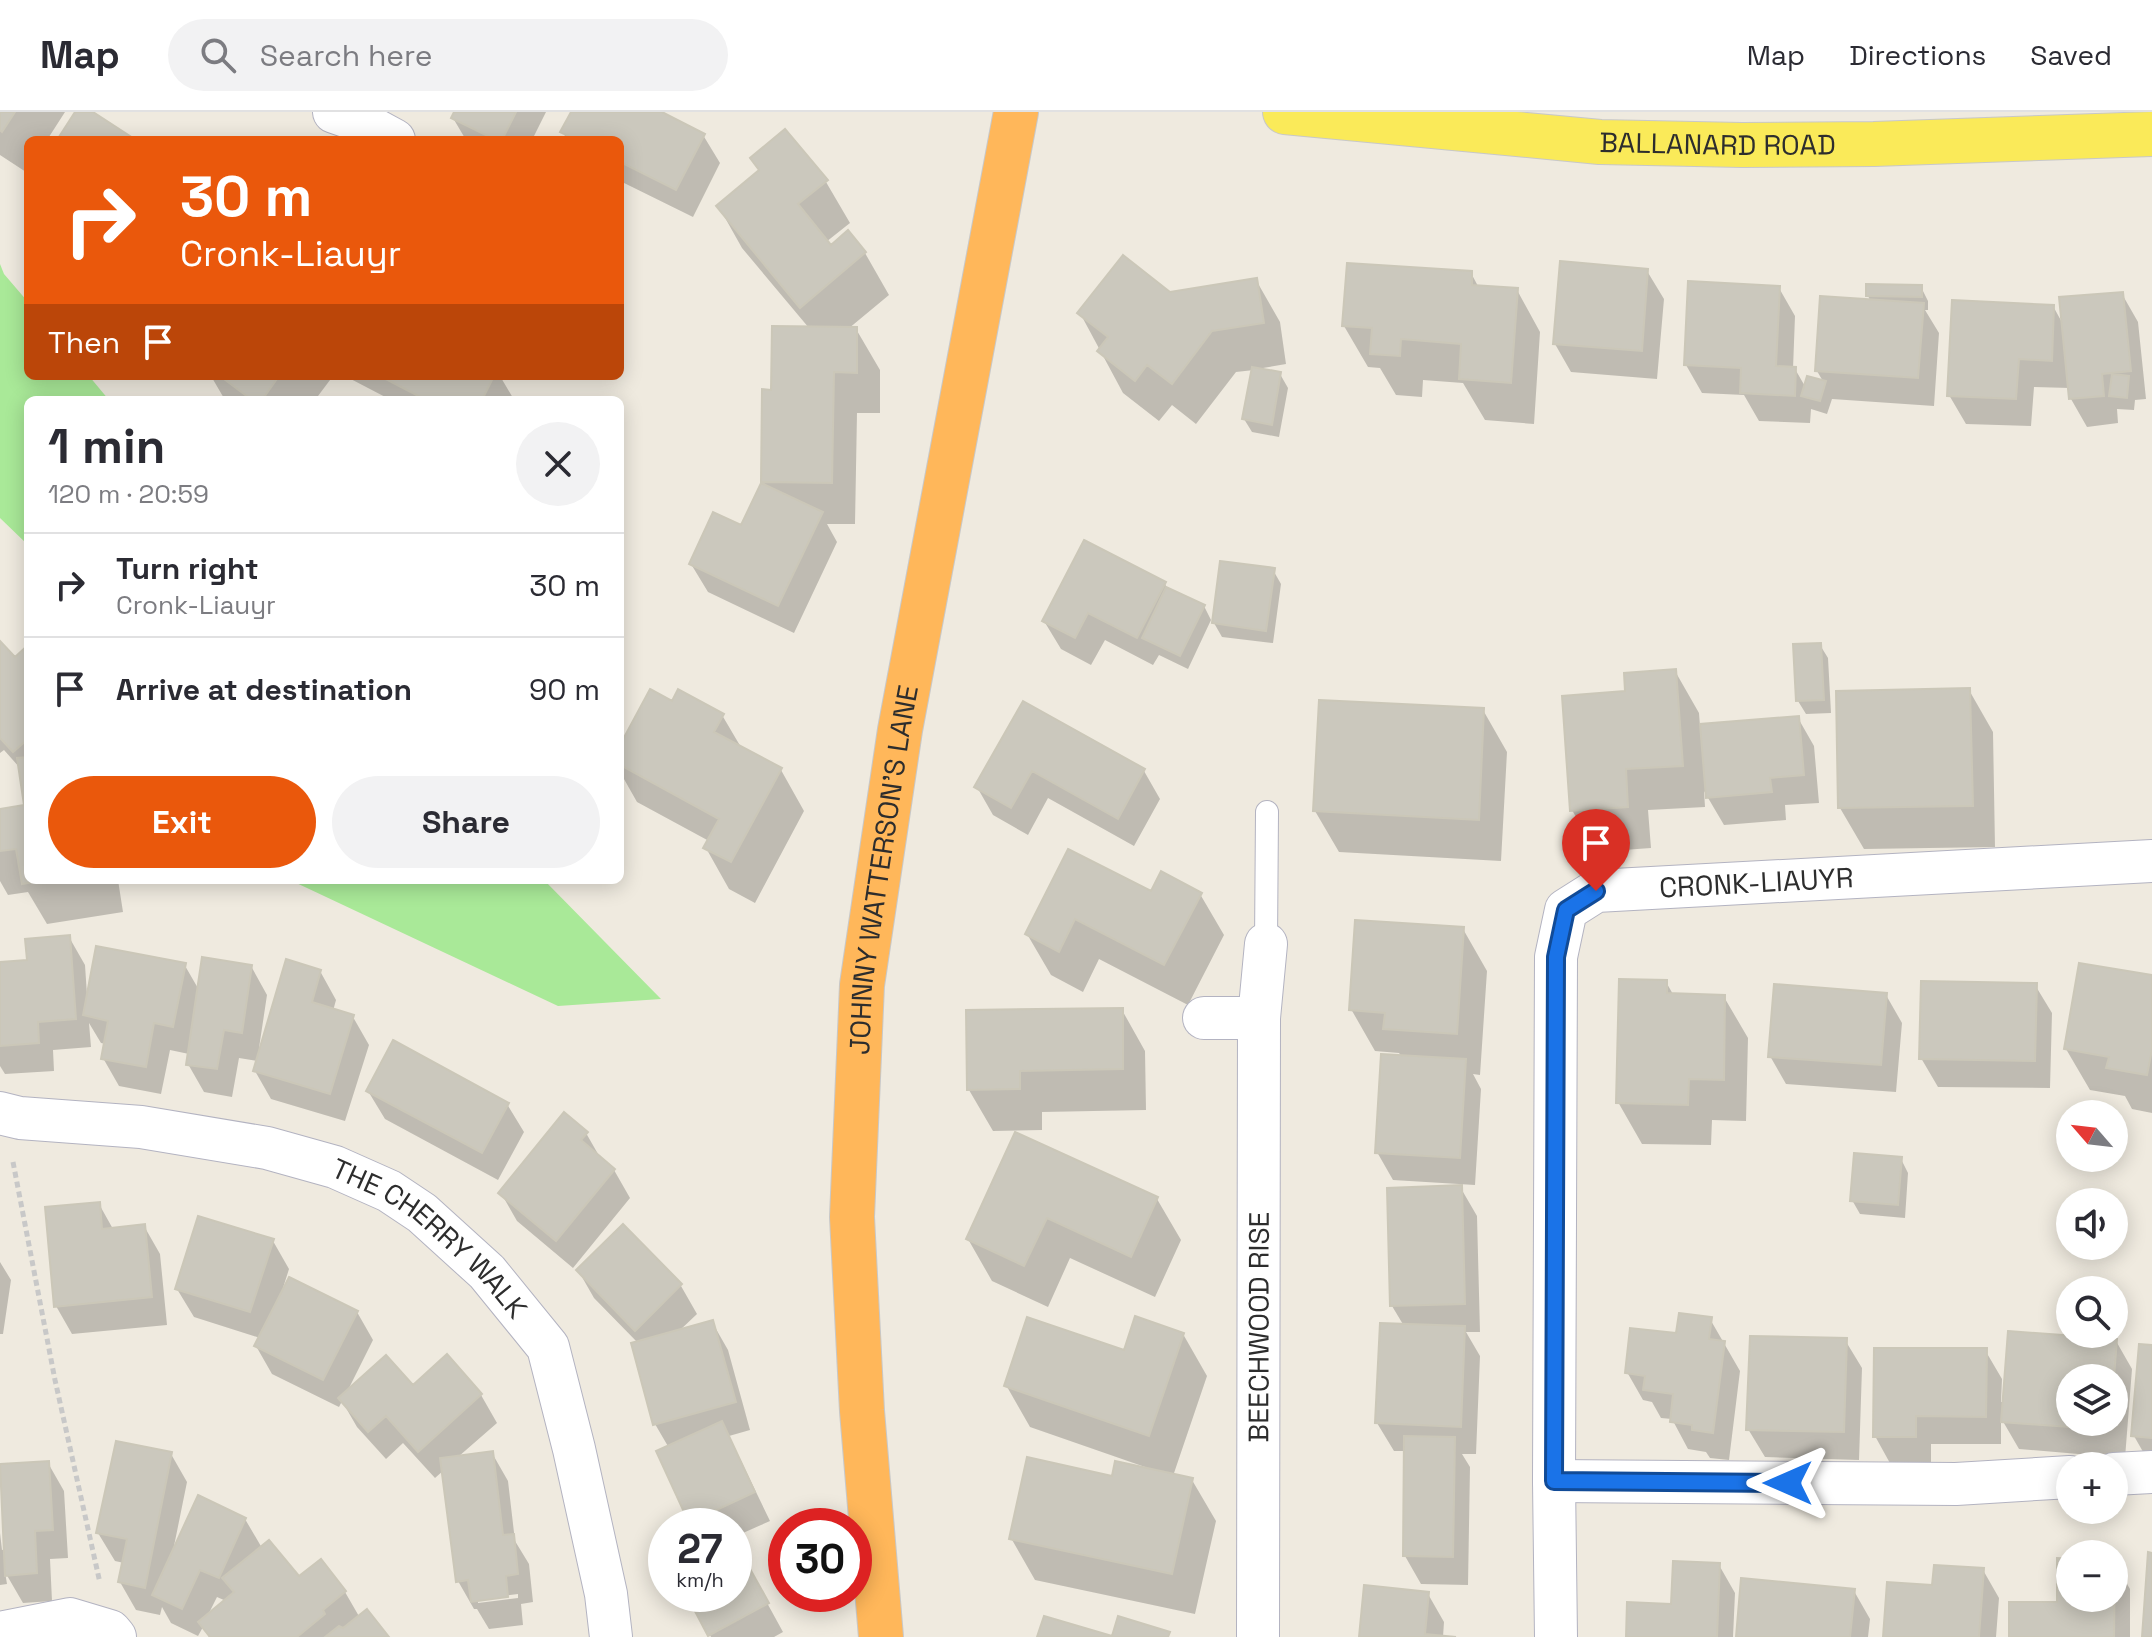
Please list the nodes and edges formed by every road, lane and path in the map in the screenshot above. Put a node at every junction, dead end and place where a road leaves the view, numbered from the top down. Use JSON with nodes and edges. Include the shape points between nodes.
{"nodes":[{"id":1,"x":334,"y":112,"type":"edge"},
{"id":2,"x":1016,"y":112,"type":"edge"},
{"id":3,"x":1285,"y":112,"type":"edge"},
{"id":4,"x":2152,"y":134,"type":"edge"},
{"id":5,"x":387,"y":136,"type":"edge"},
{"id":6,"x":1267,"y":812,"type":"dead end"},
{"id":7,"x":2152,"y":861,"type":"edge"},
{"id":8,"x":1266,"y":944,"type":"joint"},
{"id":9,"x":1204,"y":1018,"type":"dead end"},
{"id":10,"x":1259,"y":1018,"type":"junction"},
{"id":11,"x":10,"y":1116,"type":"edge"},
{"id":12,"x":2152,"y":1472,"type":"edge"},
{"id":13,"x":2128,"y":1473,"type":"edge"},
{"id":14,"x":2056,"y":1478,"type":"edge"},
{"id":15,"x":1554,"y":1481,"type":"junction"},
{"id":16,"x":0,"y":1633,"type":"edge"},
{"id":17,"x":113,"y":1634,"type":"edge"},
{"id":18,"x":611,"y":1637,"type":"edge"},
{"id":19,"x":881,"y":1637,"type":"edge"},
{"id":20,"x":1258,"y":1637,"type":"edge"},
{"id":21,"x":1556,"y":1637,"type":"edge"}],
"edges":[{"from":1,"to":5,"type":"street"},
{"from":2,"to":19,"type":"highway","name":"JOHNNY WATTERSON'S LANE","via":[[900,730],[862,985],[852,1217]]},
{"from":3,"to":4,"type":"main road","name":"BALLANARD ROAD","via":[[1600,142],[1874,144]]},
{"from":6,"to":8,"type":"lane","name":"BEECHWOOD RISE"},
{"from":7,"to":15,"type":"street","name":"CRONK-LIAUYR","via":[[1596,891],[1566,910],[1556,957]]},
{"from":8,"to":10,"type":"street","name":"BEECHWOOD RISE"},
{"from":9,"to":10,"type":"street"},
{"from":10,"to":20,"type":"street","name":"BEECHWOOD RISE"},
{"from":11,"to":17,"type":"path","via":[[12,1156],[55,1380]]},
{"from":11,"to":18,"type":"street","name":"THE CHERRY WALK","via":[[141,1127],[267,1148],[335,1167],[389,1191],[422,1213],[487,1272],[548,1347],[600,1565]]},
{"from":12,"to":13,"type":"street"},
{"from":14,"to":15,"type":"street","via":[[1956,1484]]},
{"from":15,"to":21,"type":"street","name":"CRONK-LIAUYR"},
{"from":16,"to":17,"type":"street","via":[[70,1619]]}]}
